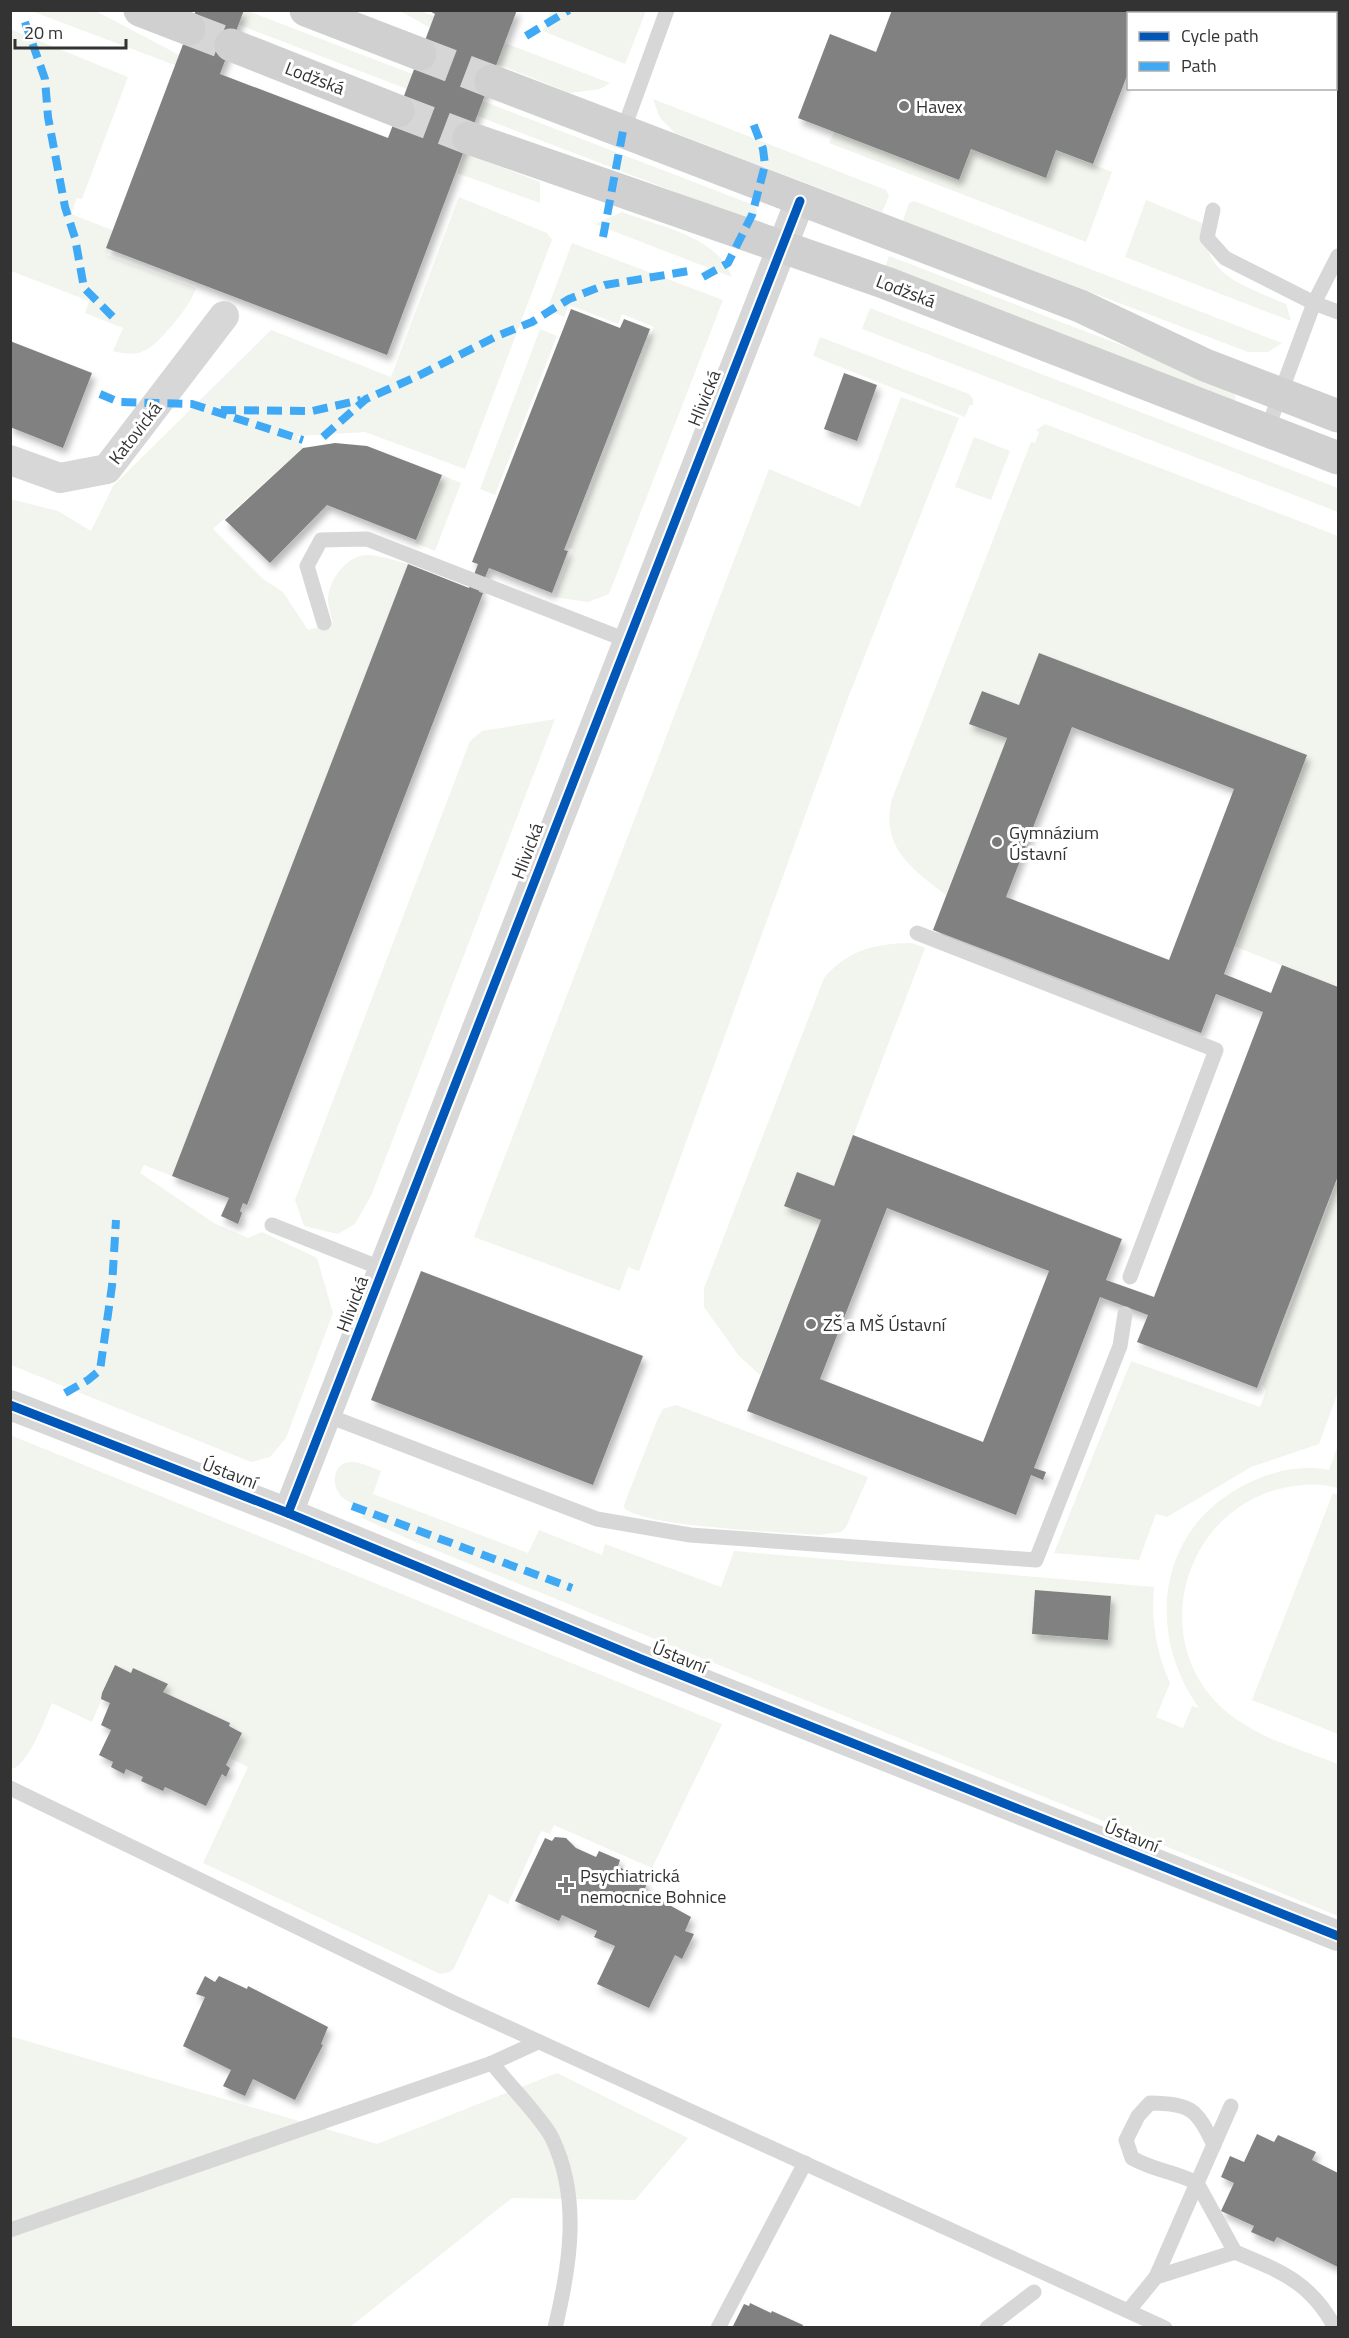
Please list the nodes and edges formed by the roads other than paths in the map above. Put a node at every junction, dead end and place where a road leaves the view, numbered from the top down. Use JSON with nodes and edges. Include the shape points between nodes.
{"nodes":[{"id":1,"x":140,"y":10,"type":"edge"},
{"id":2,"x":306,"y":10,"type":"edge"},
{"id":3,"x":667,"y":10,"type":"edge"},
{"id":4,"x":189,"y":30,"type":"tunnel mouth"},
{"id":5,"x":231,"y":45,"type":"tunnel mouth"},
{"id":6,"x":420,"y":54,"type":"tunnel mouth"},
{"id":7,"x":490,"y":81,"type":"tunnel mouth"},
{"id":8,"x":398,"y":111,"type":"tunnel mouth"},
{"id":9,"x":622,"y":131,"type":"junction"},
{"id":10,"x":469,"y":138,"type":"tunnel mouth"},
{"id":11,"x":800,"y":201,"type":"junction"},
{"id":12,"x":1213,"y":210,"type":"dead end"},
{"id":13,"x":781,"y":246,"type":"junction"},
{"id":14,"x":1338,"y":256,"type":"edge"},
{"id":15,"x":1314,"y":303,"type":"junction"},
{"id":16,"x":1338,"y":312,"type":"edge"},
{"id":17,"x":224,"y":316,"type":"dead end"},
{"id":18,"x":1279,"y":393,"type":"junction"},
{"id":19,"x":1338,"y":416,"type":"edge"},
{"id":20,"x":1267,"y":430,"type":"junction"},
{"id":21,"x":1338,"y":458,"type":"edge"},
{"id":22,"x":10,"y":460,"type":"edge"},
{"id":23,"x":324,"y":623,"type":"dead end"},
{"id":24,"x":626,"y":640,"type":"junction"},
{"id":25,"x":917,"y":933,"type":"dead end"},
{"id":26,"x":272,"y":1225,"type":"dead end"},
{"id":27,"x":383,"y":1269,"type":"junction"},
{"id":28,"x":1130,"y":1277,"type":"dead end"},
{"id":29,"x":1125,"y":1314,"type":"dead end"},
{"id":30,"x":10,"y":1405,"type":"edge"},
{"id":31,"x":326,"y":1415,"type":"junction"},
{"id":32,"x":288,"y":1513,"type":"junction"},
{"id":33,"x":10,"y":1788,"type":"edge"},
{"id":34,"x":1338,"y":1936,"type":"edge"},
{"id":35,"x":538,"y":2042,"type":"junction"},
{"id":36,"x":492,"y":2063,"type":"junction"},
{"id":37,"x":1231,"y":2106,"type":"dead end"},
{"id":38,"x":1214,"y":2145,"type":"junction"},
{"id":39,"x":805,"y":2163,"type":"junction"},
{"id":40,"x":1197,"y":2183,"type":"junction"},
{"id":41,"x":10,"y":2230,"type":"edge"},
{"id":42,"x":1235,"y":2252,"type":"junction"},
{"id":43,"x":1156,"y":2277,"type":"junction"},
{"id":44,"x":1034,"y":2292,"type":"dead end"},
{"id":45,"x":1129,"y":2310,"type":"junction"},
{"id":46,"x":555,"y":2328,"type":"edge"},
{"id":47,"x":718,"y":2328,"type":"edge"},
{"id":48,"x":987,"y":2328,"type":"edge"},
{"id":49,"x":1165,"y":2328,"type":"edge"},
{"id":50,"x":1335,"y":2328,"type":"edge"}],
"edges":[{"from":1,"to":4,"type":"street"},
{"from":2,"to":6,"type":"street"},
{"from":3,"to":9,"type":"lane"},
{"from":5,"to":8,"type":"street","name":"Lodžská"},
{"from":7,"to":9,"type":"street"},
{"from":9,"to":11,"type":"street"},
{"from":10,"to":13,"type":"street","name":"Lodžská"},
{"from":11,"to":13,"type":"street","name":"Hlivická"},
{"from":11,"to":18,"type":"street","via":[[1080,306]]},
{"from":12,"to":15,"type":"lane","via":[[1207,238],[1226,258]]},
{"from":13,"to":20,"type":"street","name":"Lodžská"},
{"from":13,"to":24,"type":"street","name":"Hlivická"},
{"from":14,"to":15,"type":"lane"},
{"from":15,"to":16,"type":"lane"},
{"from":15,"to":18,"type":"lane"},
{"from":17,"to":22,"type":"street","name":"Katovická","via":[[107,469],[60,478]]},
{"from":18,"to":19,"type":"street"},
{"from":18,"to":20,"type":"lane"},
{"from":20,"to":21,"type":"street","name":"Lodžská"},
{"from":23,"to":24,"type":"lane","via":[[307,566],[321,540],[367,539]]},
{"from":24,"to":27,"type":"street","name":"Hlivická"},
{"from":25,"to":28,"type":"lane","via":[[1216,1050]]},
{"from":26,"to":27,"type":"lane"},
{"from":27,"to":31,"type":"street","name":"Hlivická"},
{"from":29,"to":31,"type":"lane","via":[[1120,1346],[1036,1560],[690,1535],[597,1519]]},
{"from":30,"to":32,"type":"street","name":"Ústavní"},
{"from":31,"to":32,"type":"street","name":"Hlivická"},
{"from":32,"to":34,"type":"street","name":"Ústavní","via":[[641,1659]]},
{"from":33,"to":35,"type":"lane"},
{"from":35,"to":36,"type":"lane"},
{"from":35,"to":39,"type":"lane"},
{"from":36,"to":41,"type":"lane"},
{"from":36,"to":46,"type":"lane","via":[[551,2137],[564,2175],[572,2225],[565,2287]]},
{"from":37,"to":38,"type":"lane"},
{"from":38,"to":40,"type":"lane"},
{"from":38,"to":40,"type":"lane","via":[[1201,2119],[1180,2104],[1150,2103],[1126,2140],[1132,2158],[1153,2170],[1177,2173]]},
{"from":39,"to":45,"type":"lane"},
{"from":39,"to":47,"type":"lane"},
{"from":40,"to":42,"type":"lane"},
{"from":40,"to":43,"type":"lane"},
{"from":42,"to":43,"type":"lane"},
{"from":42,"to":50,"type":"lane","via":[[1288,2274],[1323,2305]]},
{"from":43,"to":45,"type":"lane"},
{"from":44,"to":48,"type":"lane"},
{"from":45,"to":49,"type":"lane"}]}
